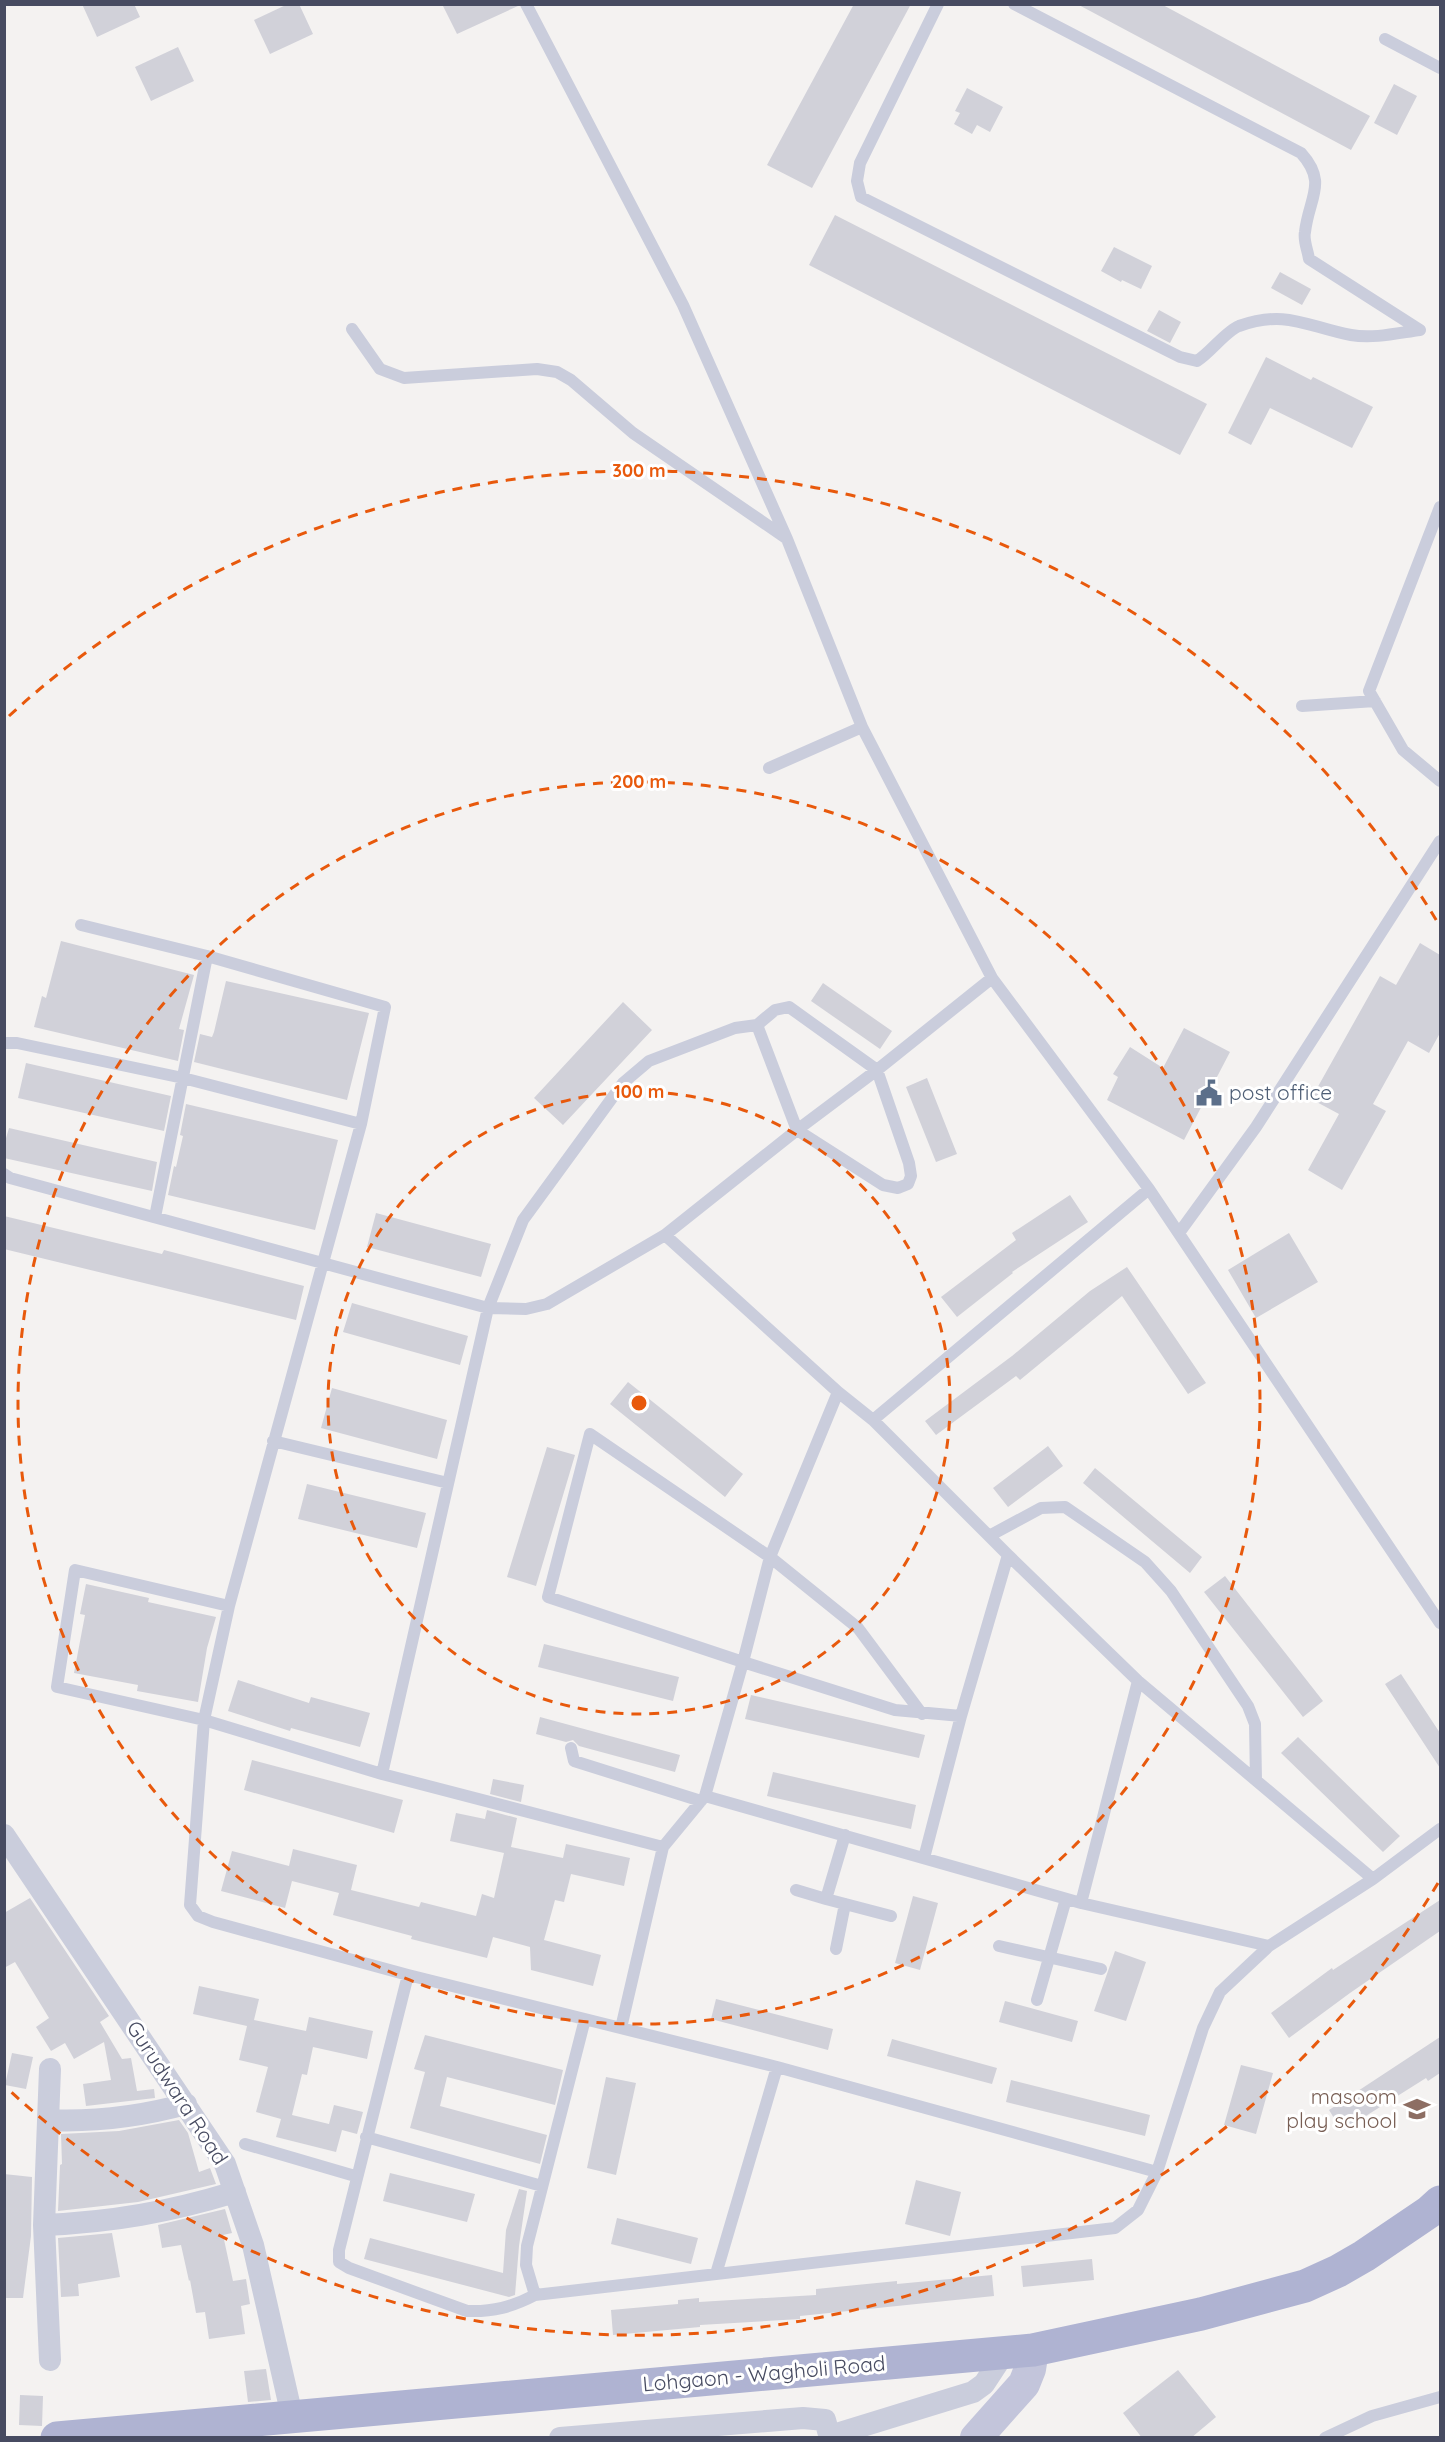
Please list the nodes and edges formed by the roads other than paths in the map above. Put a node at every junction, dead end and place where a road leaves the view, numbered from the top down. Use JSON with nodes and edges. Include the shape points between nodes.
{"nodes":[{"id":1,"x":526,"y":4,"type":"edge"},
{"id":2,"x":938,"y":4,"type":"edge"},
{"id":3,"x":1014,"y":4,"type":"edge"},
{"id":4,"x":1385,"y":39,"type":"dead end"},
{"id":5,"x":1440,"y":68,"type":"edge"},
{"id":6,"x":352,"y":329,"type":"dead end"},
{"id":7,"x":1440,"y":507,"type":"edge"},
{"id":8,"x":787,"y":539,"type":"junction"},
{"id":9,"x":1375,"y":701,"type":"junction"},
{"id":10,"x":1302,"y":706,"type":"dead end"},
{"id":11,"x":862,"y":727,"type":"junction"},
{"id":12,"x":768,"y":768,"type":"dead end"},
{"id":13,"x":1440,"y":781,"type":"edge"},
{"id":14,"x":1440,"y":841,"type":"edge"},
{"id":15,"x":81,"y":925,"type":"dead end"},
{"id":16,"x":207,"y":956,"type":"junction"},
{"id":17,"x":992,"y":978,"type":"junction"},
{"id":18,"x":757,"y":1025,"type":"junction"},
{"id":19,"x":4,"y":1043,"type":"edge"},
{"id":20,"x":877,"y":1070,"type":"junction"},
{"id":21,"x":183,"y":1078,"type":"junction"},
{"id":22,"x":361,"y":1124,"type":"junction"},
{"id":23,"x":797,"y":1130,"type":"junction"},
{"id":24,"x":4,"y":1174,"type":"edge"},
{"id":25,"x":1149,"y":1189,"type":"junction"},
{"id":26,"x":155,"y":1217,"type":"junction"},
{"id":27,"x":1179,"y":1233,"type":"junction"},
{"id":28,"x":665,"y":1235,"type":"junction"},
{"id":29,"x":321,"y":1263,"type":"junction"},
{"id":30,"x":488,"y":1308,"type":"junction"},
{"id":31,"x":838,"y":1392,"type":"junction"},
{"id":32,"x":873,"y":1420,"type":"junction"},
{"id":33,"x":273,"y":1441,"type":"junction"},
{"id":34,"x":448,"y":1483,"type":"junction"},
{"id":35,"x":989,"y":1536,"type":"junction"},
{"id":36,"x":1008,"y":1555,"type":"junction"},
{"id":37,"x":770,"y":1557,"type":"junction"},
{"id":38,"x":229,"y":1606,"type":"junction"},
{"id":39,"x":1440,"y":1623,"type":"edge"},
{"id":40,"x":743,"y":1662,"type":"junction"},
{"id":41,"x":1138,"y":1681,"type":"junction"},
{"id":42,"x":922,"y":1714,"type":"junction"},
{"id":43,"x":961,"y":1716,"type":"junction"},
{"id":44,"x":204,"y":1720,"type":"junction"},
{"id":45,"x":571,"y":1748,"type":"dead end"},
{"id":46,"x":382,"y":1774,"type":"junction"},
{"id":47,"x":1256,"y":1780,"type":"junction"},
{"id":48,"x":703,"y":1798,"type":"junction"},
{"id":49,"x":1440,"y":1829,"type":"edge"},
{"id":50,"x":4,"y":1835,"type":"edge"},
{"id":51,"x":845,"y":1835,"type":"junction"},
{"id":52,"x":663,"y":1847,"type":"junction"},
{"id":53,"x":924,"y":1858,"type":"junction"},
{"id":54,"x":4,"y":1866,"type":"edge"},
{"id":55,"x":31,"y":1871,"type":"junction"},
{"id":56,"x":1373,"y":1879,"type":"junction"},
{"id":57,"x":796,"y":1890,"type":"dead end"},
{"id":58,"x":826,"y":1899,"type":"junction"},
{"id":59,"x":1066,"y":1899,"type":"junction"},
{"id":60,"x":1081,"y":1903,"type":"junction"},
{"id":61,"x":845,"y":1904,"type":"junction"},
{"id":62,"x":891,"y":1916,"type":"dead end"},
{"id":63,"x":999,"y":1946,"type":"dead end"},
{"id":64,"x":1269,"y":1946,"type":"junction"},
{"id":65,"x":836,"y":1949,"type":"dead end"},
{"id":66,"x":1049,"y":1956,"type":"junction"},
{"id":67,"x":1101,"y":1969,"type":"dead end"},
{"id":68,"x":408,"y":1975,"type":"junction"},
{"id":69,"x":1037,"y":2000,"type":"dead end"},
{"id":70,"x":585,"y":2019,"type":"junction"},
{"id":71,"x":621,"y":2028,"type":"junction"},
{"id":72,"x":777,"y":2067,"type":"junction"},
{"id":73,"x":50,"y":2069,"type":"dead end"},
{"id":74,"x":186,"y":2104,"type":"junction"},
{"id":75,"x":48,"y":2120,"type":"junction"},
{"id":76,"x":366,"y":2137,"type":"junction"},
{"id":77,"x":245,"y":2144,"type":"dead end"},
{"id":78,"x":1157,"y":2172,"type":"junction"},
{"id":79,"x":355,"y":2176,"type":"junction"},
{"id":80,"x":543,"y":2186,"type":"junction"},
{"id":81,"x":235,"y":2192,"type":"junction"},
{"id":82,"x":1440,"y":2202,"type":"edge"},
{"id":83,"x":44,"y":2225,"type":"junction"},
{"id":84,"x":716,"y":2274,"type":"junction"},
{"id":85,"x":535,"y":2295,"type":"junction"},
{"id":86,"x":1019,"y":2351,"type":"junction"},
{"id":87,"x":50,"y":2360,"type":"dead end"},
{"id":88,"x":1440,"y":2397,"type":"edge"},
{"id":89,"x":292,"y":2416,"type":"junction"},
{"id":90,"x":572,"y":2437,"type":"edge"},
{"id":91,"x":830,"y":2437,"type":"edge"},
{"id":92,"x":57,"y":2438,"type":"edge"},
{"id":93,"x":976,"y":2438,"type":"edge"},
{"id":94,"x":1324,"y":2438,"type":"edge"}],
"edges":[{"from":1,"to":8,"type":"lane","via":[[683,305]]},
{"from":2,"to":3,"type":"lane","via":[[860,163],[857,181],[861,197],[1180,357],[1197,361],[1237,327],[1271,319],[1292,319],[1368,337],[1420,330],[1309,259],[1304,234],[1317,179],[1301,153]]},
{"from":4,"to":5,"type":"lane"},
{"from":6,"to":8,"type":"lane","via":[[380,369],[404,378],[537,369],[557,372],[572,380],[633,434]]},
{"from":7,"to":9,"type":"lane","via":[[1369,691]]},
{"from":8,"to":11,"type":"lane"},
{"from":9,"to":10,"type":"lane"},
{"from":9,"to":13,"type":"lane","via":[[1403,750]]},
{"from":11,"to":12,"type":"lane"},
{"from":11,"to":17,"type":"lane"},
{"from":14,"to":27,"type":"lane","via":[[1256,1127]]},
{"from":15,"to":16,"type":"lane"},
{"from":16,"to":21,"type":"lane"},
{"from":16,"to":22,"type":"lane","via":[[385,1007]]},
{"from":17,"to":20,"type":"lane"},
{"from":17,"to":25,"type":"lane"},
{"from":18,"to":20,"type":"lane","via":[[775,1010],[789,1007]]},
{"from":18,"to":23,"type":"lane"},
{"from":18,"to":30,"type":"lane","via":[[735,1028],[649,1061],[623,1083],[523,1220]]},
{"from":19,"to":21,"type":"lane"},
{"from":20,"to":23,"type":"lane"},
{"from":20,"to":23,"type":"lane","via":[[909,1162],[908,1185],[884,1185]]},
{"from":21,"to":22,"type":"lane"},
{"from":21,"to":26,"type":"lane"},
{"from":22,"to":29,"type":"lane"},
{"from":23,"to":28,"type":"lane"},
{"from":24,"to":26,"type":"lane"},
{"from":25,"to":27,"type":"lane"},
{"from":25,"to":32,"type":"lane"},
{"from":26,"to":29,"type":"lane"},
{"from":27,"to":39,"type":"lane"},
{"from":28,"to":30,"type":"lane","via":[[547,1304],[526,1310]]},
{"from":28,"to":31,"type":"lane"},
{"from":29,"to":30,"type":"lane"},
{"from":29,"to":33,"type":"lane"},
{"from":30,"to":34,"type":"lane"},
{"from":31,"to":32,"type":"lane"},
{"from":31,"to":37,"type":"lane"},
{"from":32,"to":35,"type":"lane"},
{"from":33,"to":34,"type":"lane"},
{"from":33,"to":38,"type":"lane"},
{"from":34,"to":46,"type":"lane"},
{"from":35,"to":36,"type":"lane"},
{"from":35,"to":47,"type":"lane","via":[[1041,1508],[1065,1508],[1145,1562],[1172,1591],[1248,1706],[1255,1724]]},
{"from":36,"to":41,"type":"lane"},
{"from":36,"to":43,"type":"lane"},
{"from":37,"to":40,"type":"lane"},
{"from":37,"to":40,"type":"lane","via":[[590,1434],[548,1597]]},
{"from":37,"to":42,"type":"lane","via":[[858,1628]]},
{"from":38,"to":44,"type":"lane"},
{"from":38,"to":44,"type":"lane","via":[[75,1570],[57,1688]]},
{"from":40,"to":42,"type":"lane","via":[[896,1710]]},
{"from":40,"to":48,"type":"lane"},
{"from":41,"to":47,"type":"lane"},
{"from":41,"to":60,"type":"lane"},
{"from":42,"to":43,"type":"lane"},
{"from":43,"to":53,"type":"lane"},
{"from":44,"to":46,"type":"lane"},
{"from":44,"to":68,"type":"lane","via":[[190,1905],[198,1916]]},
{"from":45,"to":48,"type":"lane","via":[[574,1761]]},
{"from":46,"to":52,"type":"lane"},
{"from":47,"to":56,"type":"lane"},
{"from":48,"to":51,"type":"lane"},
{"from":48,"to":52,"type":"lane"},
{"from":49,"to":56,"type":"lane"},
{"from":50,"to":55,"type":"street","name":"Gurudwara Road"},
{"from":51,"to":53,"type":"lane"},
{"from":51,"to":58,"type":"lane"},
{"from":52,"to":71,"type":"lane"},
{"from":53,"to":59,"type":"lane"},
{"from":54,"to":55,"type":"street"},
{"from":55,"to":74,"type":"street","name":"Gurudwara Road"},
{"from":56,"to":64,"type":"lane"},
{"from":57,"to":58,"type":"lane"},
{"from":58,"to":61,"type":"lane"},
{"from":59,"to":60,"type":"lane"},
{"from":59,"to":66,"type":"lane"},
{"from":60,"to":64,"type":"lane"},
{"from":61,"to":62,"type":"lane"},
{"from":61,"to":65,"type":"lane"},
{"from":63,"to":66,"type":"lane"},
{"from":64,"to":78,"type":"lane","via":[[1220,1992],[1203,2028]]},
{"from":66,"to":67,"type":"lane"},
{"from":66,"to":69,"type":"lane"},
{"from":68,"to":70,"type":"lane"},
{"from":68,"to":76,"type":"lane"},
{"from":70,"to":71,"type":"lane"},
{"from":70,"to":80,"type":"lane"},
{"from":71,"to":72,"type":"lane"},
{"from":72,"to":78,"type":"lane"},
{"from":72,"to":84,"type":"lane"},
{"from":73,"to":75,"type":"street"},
{"from":74,"to":75,"type":"street","via":[[116,2119]]},
{"from":74,"to":81,"type":"street","name":"Gurudwara Road","via":[[225,2164]]},
{"from":75,"to":83,"type":"street"},
{"from":76,"to":79,"type":"lane"},
{"from":76,"to":80,"type":"lane"},
{"from":77,"to":79,"type":"lane"},
{"from":78,"to":84,"type":"lane","via":[[1138,2210],[1115,2228]]},
{"from":79,"to":85,"type":"lane","via":[[339,2262],[467,2311],[513,2307]]},
{"from":80,"to":85,"type":"lane","via":[[527,2246],[526,2265]]},
{"from":81,"to":83,"type":"street","via":[[138,2217]]},
{"from":81,"to":89,"type":"street","name":"Gurudwara Road","via":[[253,2245]]},
{"from":82,"to":86,"type":"main road","name":"Lohgaon - Wagholi Road","via":[[1364,2256],[1305,2286],[1201,2314]]},
{"from":83,"to":87,"type":"street"},
{"from":84,"to":85,"type":"lane"},
{"from":86,"to":89,"type":"main road","name":"Lohgaon - Wagholi Road"},
{"from":86,"to":91,"type":"street","via":[[973,2392]]},
{"from":86,"to":93,"type":"main road","via":[[1030,2369],[1024,2384]]},
{"from":88,"to":94,"type":"lane","via":[[1372,2416]]},
{"from":89,"to":92,"type":"main road","name":"Lohgaon - Wagholi Road"},
{"from":90,"to":91,"type":"street","via":[[803,2418],[825,2420]]}]}
